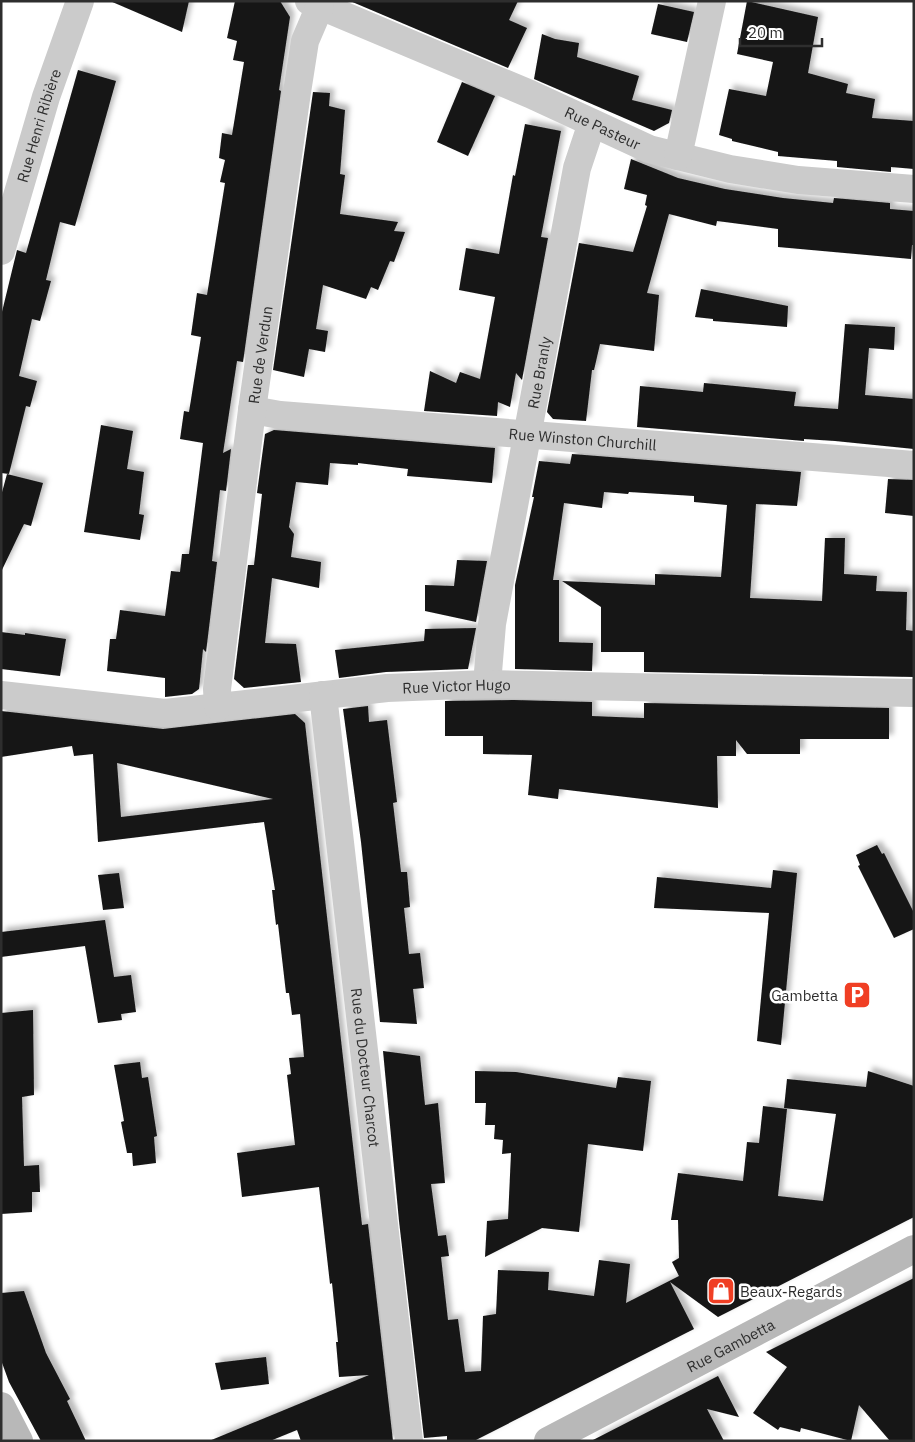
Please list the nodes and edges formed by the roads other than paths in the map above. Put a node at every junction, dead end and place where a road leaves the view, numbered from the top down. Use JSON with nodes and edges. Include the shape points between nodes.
{"nodes":[{"id":1,"x":80,"y":1,"type":"edge"},
{"id":2,"x":712,"y":1,"type":"edge"},
{"id":3,"x":315,"y":3,"type":"edge"},
{"id":4,"x":592,"y":123,"type":"junction"},
{"id":5,"x":678,"y":156,"type":"junction"},
{"id":6,"x":914,"y":189,"type":"edge"},
{"id":7,"x":1,"y":251,"type":"edge"},
{"id":8,"x":252,"y":410,"type":"junction"},
{"id":9,"x":529,"y":435,"type":"junction"},
{"id":10,"x":914,"y":465,"type":"edge"},
{"id":11,"x":487,"y":684,"type":"junction"},
{"id":12,"x":914,"y":693,"type":"edge"},
{"id":13,"x":1,"y":695,"type":"edge"},
{"id":14,"x":324,"y":696,"type":"junction"},
{"id":15,"x":218,"y":707,"type":"junction"},
{"id":16,"x":914,"y":1249,"type":"edge"},
{"id":17,"x":1,"y":1406,"type":"edge"},
{"id":18,"x":19,"y":1441,"type":"edge"},
{"id":19,"x":409,"y":1441,"type":"edge"},
{"id":20,"x":548,"y":1441,"type":"edge"}],
"edges":[{"from":1,"to":7,"type":"street","name":"Rue Henri Ribière","via":[[46,97]]},
{"from":2,"to":5,"type":"street"},
{"from":3,"to":4,"type":"street","name":"Rue Pasteur"},
{"from":3,"to":8,"type":"street","name":"Rue de Verdun","via":[[302,58]]},
{"from":4,"to":5,"type":"street","name":"Rue Pasteur","via":[[649,149]]},
{"from":4,"to":9,"type":"street","name":"Rue Branly","via":[[577,168]]},
{"from":5,"to":6,"type":"street","name":"Rue Pasteur","via":[[730,169],[798,180]]},
{"from":8,"to":9,"type":"street","name":"Rue Winston Churchill"},
{"from":8,"to":15,"type":"street","name":"Rue de Verdun","via":[[217,689]]},
{"from":9,"to":10,"type":"street","name":"Rue Winston Churchill"},
{"from":9,"to":11,"type":"street","name":"Rue Branly","via":[[492,624]]},
{"from":11,"to":12,"type":"street","name":"Rue Victor Hugo"},
{"from":11,"to":14,"type":"street","name":"Rue Victor Hugo","via":[[396,687]]},
{"from":13,"to":15,"type":"street","name":"Rue Victor Hugo","via":[[165,713]]},
{"from":14,"to":15,"type":"street","name":"Rue Victor Hugo"},
{"from":14,"to":19,"type":"street","name":"Rue du Docteur Charcot"},
{"from":16,"to":20,"type":"main road","name":"Rue Gambetta"},
{"from":17,"to":18,"type":"main road"}]}
